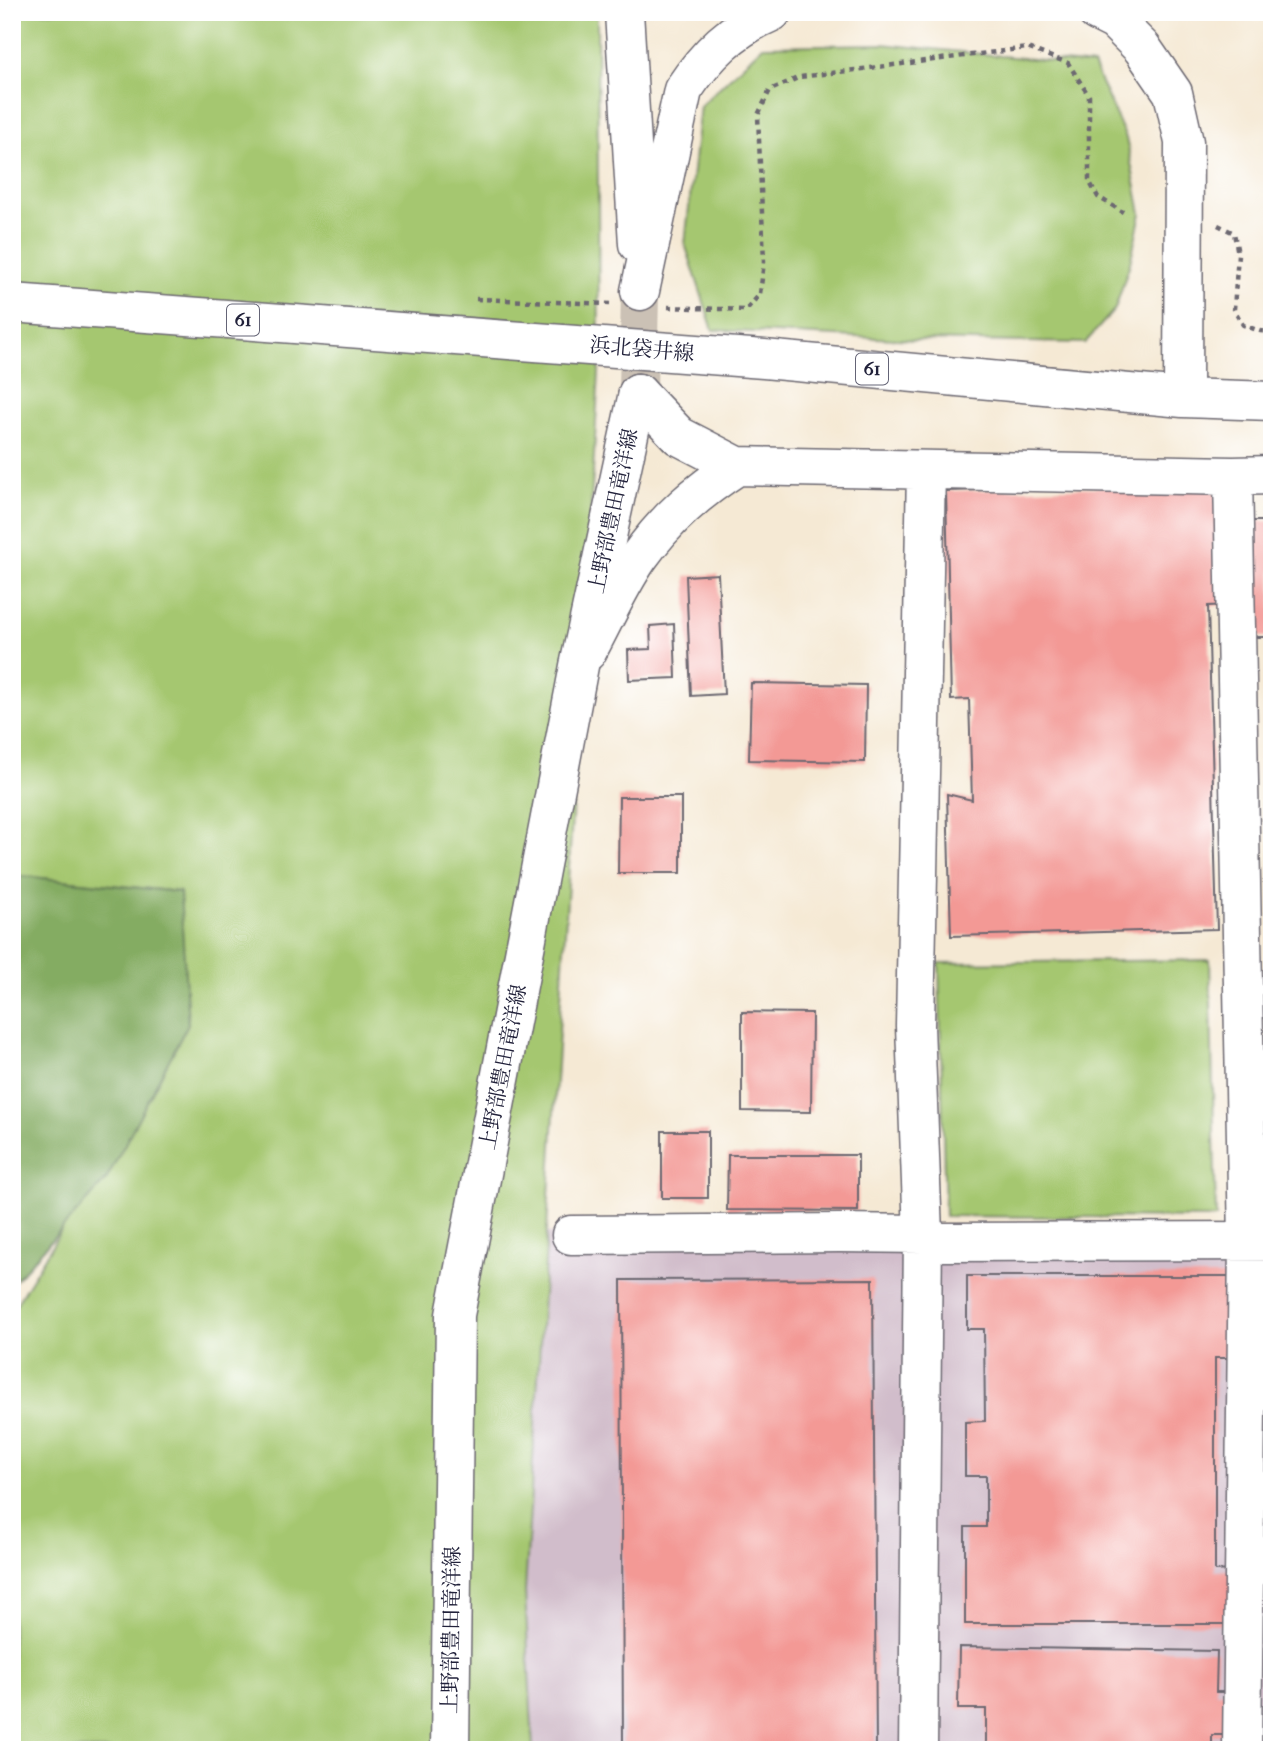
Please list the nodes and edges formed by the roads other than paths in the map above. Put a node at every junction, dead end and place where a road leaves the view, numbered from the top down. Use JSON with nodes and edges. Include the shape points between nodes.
{"nodes":[{"id":1,"x":624,"y":12,"type":"edge"},
{"id":2,"x":772,"y":12,"type":"edge"},
{"id":3,"x":1097,"y":12,"type":"edge"},
{"id":4,"x":12,"y":303,"type":"edge"},
{"id":5,"x":1183,"y":398,"type":"junction"},
{"id":6,"x":1272,"y":401,"type":"edge"},
{"id":7,"x":737,"y":466,"type":"junction"},
{"id":8,"x":926,"y":471,"type":"junction"},
{"id":9,"x":1272,"y":475,"type":"edge"},
{"id":10,"x":1233,"y":476,"type":"junction"},
{"id":11,"x":579,"y":666,"type":"junction"},
{"id":12,"x":923,"y":1234,"type":"junction"},
{"id":13,"x":571,"y":1235,"type":"dead end"},
{"id":14,"x":1260,"y":1241,"type":"edge"},
{"id":15,"x":450,"y":1750,"type":"edge"},
{"id":16,"x":918,"y":1750,"type":"edge"},
{"id":17,"x":1242,"y":1750,"type":"edge"}],
"edges":[{"from":1,"to":2,"type":"main road","via":[[639,301],[683,90],[702,62],[725,41]]},
{"from":3,"to":5,"type":"main road","via":[[1115,21],[1143,48],[1172,93],[1184,142]]},
{"from":4,"to":5,"type":"main road","name":"浜北袋井線","number":"61","via":[[764,359]]},
{"from":5,"to":6,"type":"main road","name":"浜北袋井線","number":"61"},
{"from":7,"to":8,"type":"main road"},
{"from":7,"to":11,"type":"main road","via":[[699,491],[638,558]]},
{"from":7,"to":11,"type":"main road","name":"上野部豊田竜洋線","via":[[679,436],[638,393]]},
{"from":8,"to":10,"type":"main road"},
{"from":8,"to":12,"type":"main road","via":[[915,1026]]},
{"from":9,"to":10,"type":"main road"},
{"from":10,"to":14,"type":"main road"},
{"from":11,"to":15,"type":"main road","name":"上野部豊田竜洋線","via":[[456,1315]]},
{"from":12,"to":13,"type":"main road"},
{"from":12,"to":14,"type":"main road","via":[[939,1242]]},
{"from":12,"to":16,"type":"main road"},
{"from":14,"to":17,"type":"main road"}]}
